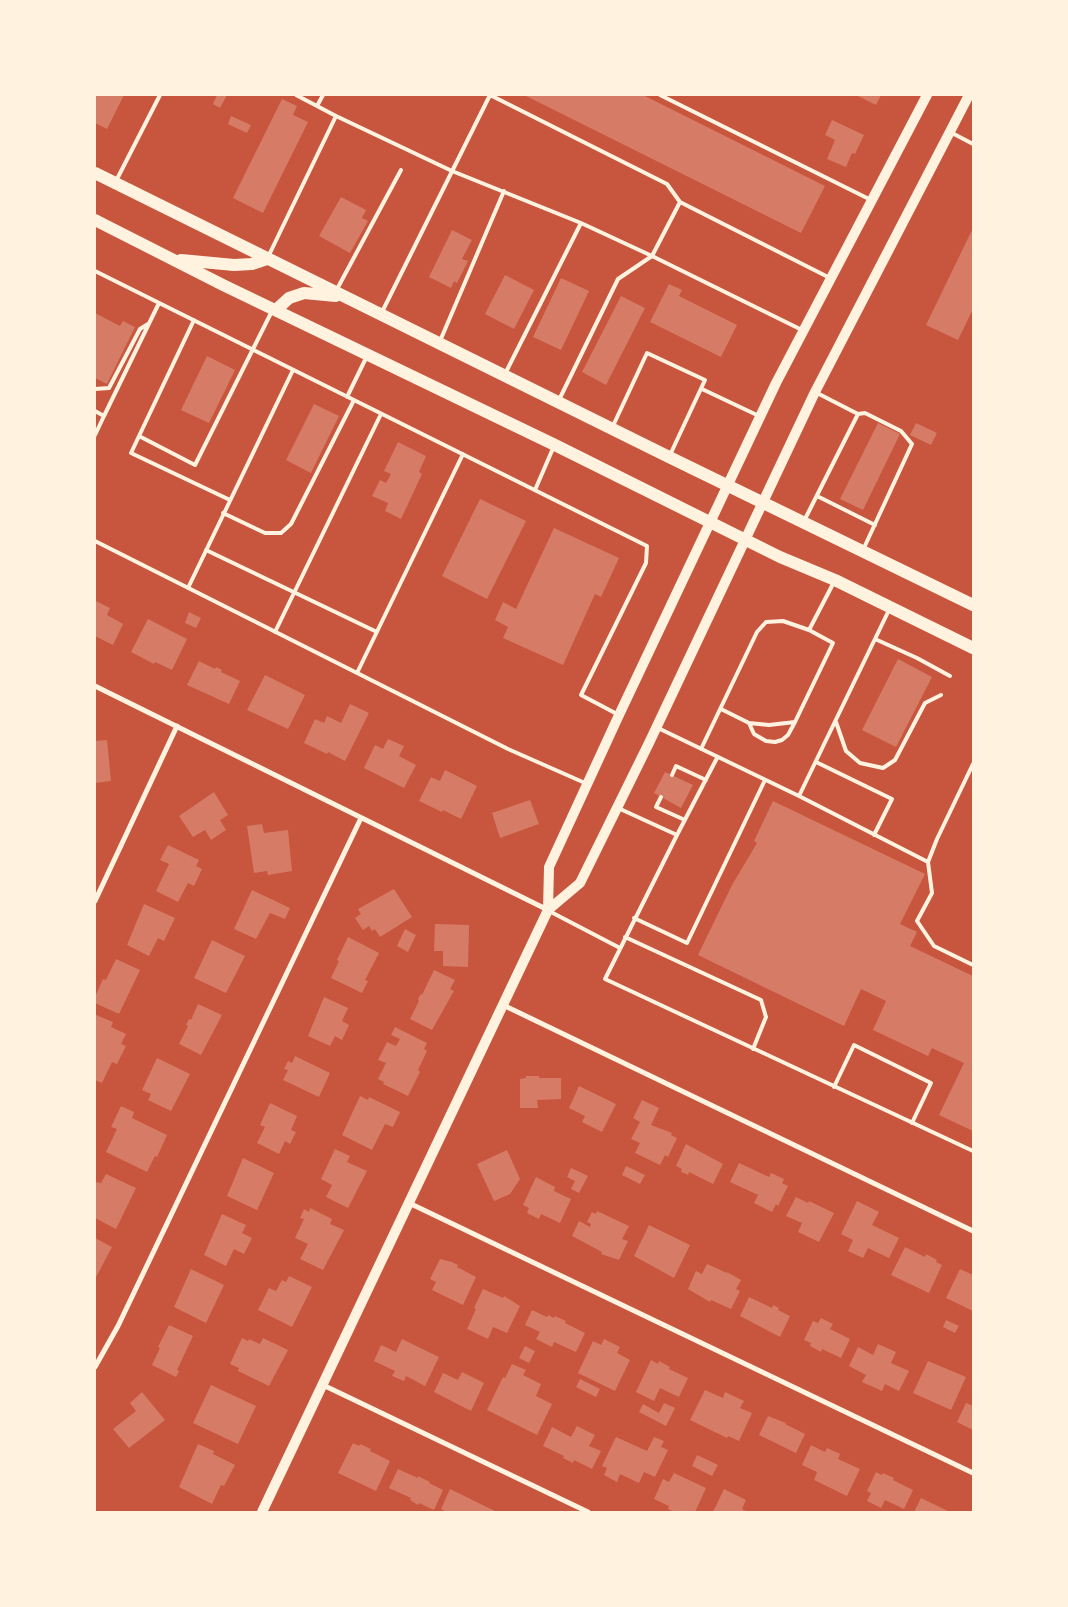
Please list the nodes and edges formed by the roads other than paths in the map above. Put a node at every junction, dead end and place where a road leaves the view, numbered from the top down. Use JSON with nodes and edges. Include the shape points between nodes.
{"nodes":[{"id":1,"x":160,"y":95,"type":"edge"},
{"id":2,"x":296,"y":95,"type":"edge"},
{"id":3,"x":322,"y":95,"type":"edge"},
{"id":4,"x":490,"y":95,"type":"edge"},
{"id":5,"x":660,"y":95,"type":"edge"},
{"id":6,"x":926,"y":95,"type":"edge"},
{"id":7,"x":969,"y":95,"type":"edge"},
{"id":8,"x":317,"y":106,"type":"junction"},
{"id":9,"x":336,"y":116,"type":"junction"},
{"id":10,"x":950,"y":132,"type":"junction"},
{"id":11,"x":973,"y":144,"type":"edge"},
{"id":12,"x":401,"y":170,"type":"dead end"},
{"id":13,"x":452,"y":170,"type":"junction"},
{"id":14,"x":95,"y":173,"type":"edge"},
{"id":15,"x":115,"y":183,"type":"junction"},
{"id":16,"x":504,"y":192,"type":"junction"},
{"id":17,"x":871,"y":200,"type":"junction"},
{"id":18,"x":680,"y":202,"type":"junction"},
{"id":19,"x":95,"y":220,"type":"edge"},
{"id":20,"x":581,"y":223,"type":"junction"},
{"id":21,"x":652,"y":256,"type":"junction"},
{"id":22,"x":267,"y":259,"type":"junction"},
{"id":23,"x":173,"y":260,"type":"junction"},
{"id":24,"x":95,"y":271,"type":"edge"},
{"id":25,"x":830,"y":278,"type":"junction"},
{"id":26,"x":339,"y":295,"type":"junction"},
{"id":27,"x":159,"y":303,"type":"junction"},
{"id":28,"x":274,"y":310,"type":"junction"},
{"id":29,"x":380,"y":315,"type":"junction"},
{"id":30,"x":194,"y":320,"type":"junction"},
{"id":31,"x":149,"y":324,"type":"junction"},
{"id":32,"x":803,"y":330,"type":"junction"},
{"id":33,"x":439,"y":344,"type":"junction"},
{"id":34,"x":253,"y":350,"type":"junction"},
{"id":35,"x":368,"y":354,"type":"junction"},
{"id":36,"x":292,"y":370,"type":"junction"},
{"id":37,"x":504,"y":376,"type":"junction"},
{"id":38,"x":702,"y":388,"type":"junction"},
{"id":39,"x":95,"y":389,"type":"edge"},
{"id":40,"x":815,"y":392,"type":"junction"},
{"id":41,"x":347,"y":397,"type":"junction"},
{"id":42,"x":354,"y":400,"type":"junction"},
{"id":43,"x":558,"y":402,"type":"junction"},
{"id":44,"x":95,"y":411,"type":"edge"},
{"id":45,"x":381,"y":414,"type":"junction"},
{"id":46,"x":858,"y":414,"type":"junction"},
{"id":47,"x":104,"y":416,"type":"junction"},
{"id":48,"x":760,"y":417,"type":"junction"},
{"id":49,"x":611,"y":429,"type":"junction"},
{"id":50,"x":95,"y":435,"type":"edge"},
{"id":51,"x":139,"y":436,"type":"junction"},
{"id":52,"x":555,"y":444,"type":"junction"},
{"id":53,"x":462,"y":454,"type":"junction"},
{"id":54,"x":669,"y":458,"type":"junction"},
{"id":55,"x":728,"y":486,"type":"junction"},
{"id":56,"x":535,"y":490,"type":"junction"},
{"id":57,"x":817,"y":496,"type":"junction"},
{"id":58,"x":230,"y":500,"type":"junction"},
{"id":59,"x":763,"y":503,"type":"junction"},
{"id":60,"x":223,"y":514,"type":"junction"},
{"id":61,"x":711,"y":523,"type":"junction"},
{"id":62,"x":803,"y":523,"type":"junction"},
{"id":63,"x":875,"y":525,"type":"junction"},
{"id":64,"x":746,"y":540,"type":"junction"},
{"id":65,"x":95,"y":541,"type":"edge"},
{"id":66,"x":206,"y":550,"type":"junction"},
{"id":67,"x":862,"y":552,"type":"junction"},
{"id":68,"x":835,"y":580,"type":"junction"},
{"id":69,"x":188,"y":588,"type":"junction"},
{"id":70,"x":294,"y":593,"type":"junction"},
{"id":71,"x":973,"y":605,"type":"edge"},
{"id":72,"x":890,"y":608,"type":"junction"},
{"id":73,"x":810,"y":630,"type":"junction"},
{"id":74,"x":275,"y":632,"type":"junction"},
{"id":75,"x":377,"y":632,"type":"junction"},
{"id":76,"x":875,"y":639,"type":"junction"},
{"id":77,"x":973,"y":648,"type":"edge"},
{"id":78,"x":358,"y":673,"type":"junction"},
{"id":79,"x":950,"y":676,"type":"dead end"},
{"id":80,"x":95,"y":686,"type":"edge"},
{"id":81,"x":941,"y":695,"type":"dead end"},
{"id":82,"x":721,"y":709,"type":"junction"},
{"id":83,"x":620,"y":715,"type":"junction"},
{"id":84,"x":749,"y":722,"type":"junction"},
{"id":85,"x":795,"y":722,"type":"junction"},
{"id":86,"x":836,"y":722,"type":"junction"},
{"id":87,"x":178,"y":726,"type":"junction"},
{"id":88,"x":656,"y":727,"type":"junction"},
{"id":89,"x":701,"y":749,"type":"junction"},
{"id":90,"x":717,"y":758,"type":"junction"},
{"id":91,"x":816,"y":762,"type":"junction"},
{"id":92,"x":973,"y":764,"type":"edge"},
{"id":93,"x":672,"y":775,"type":"dead end"},
{"id":94,"x":706,"y":780,"type":"junction"},
{"id":95,"x":765,"y":780,"type":"junction"},
{"id":96,"x":588,"y":784,"type":"junction"},
{"id":97,"x":799,"y":796,"type":"junction"},
{"id":98,"x":661,"y":797,"type":"dead end"},
{"id":99,"x":617,"y":807,"type":"junction"},
{"id":100,"x":361,"y":818,"type":"junction"},
{"id":101,"x":685,"y":820,"type":"junction"},
{"id":102,"x":874,"y":835,"type":"junction"},
{"id":103,"x":677,"y":836,"type":"junction"},
{"id":104,"x":928,"y":862,"type":"junction"},
{"id":105,"x":95,"y":901,"type":"edge"},
{"id":106,"x":548,"y":910,"type":"junction"},
{"id":107,"x":634,"y":918,"type":"junction"},
{"id":108,"x":625,"y":937,"type":"junction"},
{"id":109,"x":620,"y":948,"type":"junction"},
{"id":110,"x":973,"y":965,"type":"edge"},
{"id":111,"x":503,"y":1005,"type":"junction"},
{"id":112,"x":753,"y":1049,"type":"junction"},
{"id":113,"x":834,"y":1087,"type":"junction"},
{"id":114,"x":912,"y":1123,"type":"junction"},
{"id":115,"x":973,"y":1152,"type":"edge"},
{"id":116,"x":409,"y":1203,"type":"junction"},
{"id":117,"x":973,"y":1231,"type":"edge"},
{"id":118,"x":95,"y":1368,"type":"edge"},
{"id":119,"x":323,"y":1385,"type":"junction"},
{"id":120,"x":973,"y":1473,"type":"edge"},
{"id":121,"x":262,"y":1512,"type":"edge"},
{"id":122,"x":588,"y":1512,"type":"edge"}],
"edges":[{"from":1,"to":15,"type":"lane"},
{"from":2,"to":8,"type":"lane"},
{"from":3,"to":8,"type":"lane"},
{"from":4,"to":13,"type":"lane"},
{"from":4,"to":18,"type":"lane","via":[[667,184]]},
{"from":5,"to":17,"type":"lane"},
{"from":6,"to":17,"type":"main road"},
{"from":7,"to":10,"type":"main road"},
{"from":8,"to":9,"type":"lane"},
{"from":9,"to":13,"type":"lane"},
{"from":9,"to":22,"type":"lane"},
{"from":10,"to":11,"type":"lane"},
{"from":10,"to":40,"type":"main road"},
{"from":12,"to":26,"type":"lane"},
{"from":13,"to":16,"type":"lane"},
{"from":13,"to":29,"type":"lane"},
{"from":14,"to":15,"type":"main road"},
{"from":15,"to":22,"type":"main road"},
{"from":16,"to":20,"type":"lane"},
{"from":16,"to":33,"type":"lane"},
{"from":17,"to":25,"type":"main road"},
{"from":18,"to":21,"type":"lane"},
{"from":18,"to":25,"type":"lane"},
{"from":19,"to":23,"type":"main road"},
{"from":20,"to":21,"type":"lane"},
{"from":20,"to":37,"type":"lane"},
{"from":21,"to":32,"type":"lane"},
{"from":21,"to":43,"type":"lane","via":[[618,279]]},
{"from":22,"to":23,"type":"main road","via":[[234,265]]},
{"from":22,"to":26,"type":"main road"},
{"from":23,"to":28,"type":"main road"},
{"from":24,"to":27,"type":"lane"},
{"from":25,"to":32,"type":"main road"},
{"from":26,"to":28,"type":"main road","via":[[304,293],[289,298]]},
{"from":26,"to":29,"type":"main road"},
{"from":27,"to":30,"type":"lane"},
{"from":27,"to":31,"type":"lane"},
{"from":28,"to":34,"type":"lane"},
{"from":28,"to":35,"type":"main road"},
{"from":29,"to":33,"type":"main road"},
{"from":30,"to":34,"type":"lane"},
{"from":30,"to":51,"type":"lane"},
{"from":31,"to":39,"type":"lane","via":[[140,329],[109,388]]},
{"from":31,"to":47,"type":"lane"},
{"from":32,"to":48,"type":"main road"},
{"from":33,"to":37,"type":"main road"},
{"from":34,"to":36,"type":"lane"},
{"from":34,"to":51,"type":"lane","via":[[195,465]]},
{"from":35,"to":41,"type":"lane"},
{"from":35,"to":52,"type":"main road"},
{"from":36,"to":41,"type":"lane"},
{"from":36,"to":58,"type":"lane"},
{"from":37,"to":43,"type":"main road"},
{"from":38,"to":48,"type":"lane"},
{"from":38,"to":49,"type":"lane","via":[[705,380],[647,353]]},
{"from":38,"to":54,"type":"lane"},
{"from":40,"to":46,"type":"lane"},
{"from":40,"to":59,"type":"main road"},
{"from":41,"to":42,"type":"lane"},
{"from":42,"to":45,"type":"lane"},
{"from":42,"to":60,"type":"lane","via":[[291,524],[281,533],[265,533]]},
{"from":43,"to":49,"type":"main road"},
{"from":44,"to":47,"type":"lane"},
{"from":45,"to":53,"type":"lane"},
{"from":45,"to":70,"type":"lane"},
{"from":46,"to":57,"type":"lane"},
{"from":46,"to":63,"type":"lane","via":[[865,413],[901,431],[912,444]]},
{"from":47,"to":50,"type":"lane"},
{"from":48,"to":55,"type":"main road"},
{"from":49,"to":54,"type":"main road"},
{"from":51,"to":58,"type":"lane","via":[[131,453]]},
{"from":52,"to":56,"type":"lane"},
{"from":52,"to":61,"type":"main road"},
{"from":53,"to":56,"type":"lane"},
{"from":53,"to":75,"type":"lane"},
{"from":54,"to":55,"type":"main road"},
{"from":55,"to":59,"type":"main road"},
{"from":55,"to":61,"type":"main road"},
{"from":56,"to":83,"type":"lane","via":[[647,546],[646,563],[581,695]]},
{"from":57,"to":62,"type":"lane"},
{"from":57,"to":63,"type":"lane"},
{"from":58,"to":60,"type":"lane"},
{"from":59,"to":62,"type":"main road"},
{"from":59,"to":64,"type":"main road"},
{"from":60,"to":66,"type":"lane"},
{"from":61,"to":64,"type":"main road"},
{"from":61,"to":83,"type":"main road"},
{"from":62,"to":67,"type":"main road"},
{"from":63,"to":67,"type":"lane"},
{"from":64,"to":68,"type":"main road"},
{"from":64,"to":88,"type":"main road"},
{"from":65,"to":69,"type":"lane"},
{"from":66,"to":69,"type":"lane"},
{"from":66,"to":70,"type":"lane"},
{"from":67,"to":71,"type":"main road"},
{"from":68,"to":72,"type":"main road"},
{"from":68,"to":73,"type":"lane"},
{"from":69,"to":74,"type":"lane"},
{"from":70,"to":74,"type":"lane"},
{"from":70,"to":75,"type":"lane"},
{"from":72,"to":76,"type":"lane"},
{"from":72,"to":77,"type":"main road"},
{"from":73,"to":82,"type":"lane","via":[[783,621],[766,622],[757,632]]},
{"from":73,"to":85,"type":"lane","via":[[834,643]]},
{"from":74,"to":78,"type":"lane"},
{"from":75,"to":78,"type":"lane"},
{"from":76,"to":79,"type":"lane"},
{"from":76,"to":86,"type":"lane"},
{"from":78,"to":96,"type":"lane","via":[[508,749]]},
{"from":80,"to":87,"type":"street"},
{"from":81,"to":86,"type":"lane","via":[[925,703],[895,760],[883,768],[860,763],[846,751]]},
{"from":82,"to":84,"type":"lane"},
{"from":82,"to":89,"type":"lane"},
{"from":83,"to":96,"type":"main road"},
{"from":84,"to":85,"type":"lane","via":[[769,725]]},
{"from":84,"to":85,"type":"lane","via":[[754,734],[776,742],[788,735]]},
{"from":86,"to":91,"type":"lane"},
{"from":87,"to":100,"type":"street"},
{"from":87,"to":105,"type":"street"},
{"from":88,"to":89,"type":"lane"},
{"from":88,"to":99,"type":"main road"},
{"from":89,"to":90,"type":"lane"},
{"from":90,"to":94,"type":"lane"},
{"from":90,"to":95,"type":"lane"},
{"from":91,"to":97,"type":"lane"},
{"from":91,"to":102,"type":"lane","via":[[892,799]]},
{"from":92,"to":104,"type":"lane"},
{"from":93,"to":94,"type":"lane","via":[[676,766]]},
{"from":94,"to":101,"type":"lane"},
{"from":95,"to":97,"type":"lane"},
{"from":95,"to":107,"type":"lane","via":[[687,943]]},
{"from":96,"to":106,"type":"main road","via":[[549,867]]},
{"from":97,"to":102,"type":"lane"},
{"from":98,"to":101,"type":"lane","via":[[656,807]]},
{"from":99,"to":103,"type":"lane"},
{"from":99,"to":106,"type":"main road","via":[[580,883]]},
{"from":100,"to":106,"type":"street"},
{"from":100,"to":118,"type":"street"},
{"from":101,"to":103,"type":"lane"},
{"from":102,"to":104,"type":"lane"},
{"from":103,"to":107,"type":"lane"},
{"from":104,"to":110,"type":"lane","via":[[932,892],[917,921],[934,946]]},
{"from":106,"to":109,"type":"lane"},
{"from":106,"to":111,"type":"main road"},
{"from":107,"to":108,"type":"lane"},
{"from":108,"to":109,"type":"lane"},
{"from":108,"to":112,"type":"lane","via":[[761,1000],[766,1018]]},
{"from":109,"to":112,"type":"lane","via":[[605,979]]},
{"from":111,"to":116,"type":"main road"},
{"from":111,"to":117,"type":"street"},
{"from":112,"to":113,"type":"lane"},
{"from":113,"to":114,"type":"lane"},
{"from":113,"to":114,"type":"lane","via":[[854,1045],[931,1083]]},
{"from":114,"to":115,"type":"lane"},
{"from":116,"to":119,"type":"main road"},
{"from":116,"to":120,"type":"street"},
{"from":119,"to":121,"type":"main road"},
{"from":119,"to":122,"type":"street"}]}
